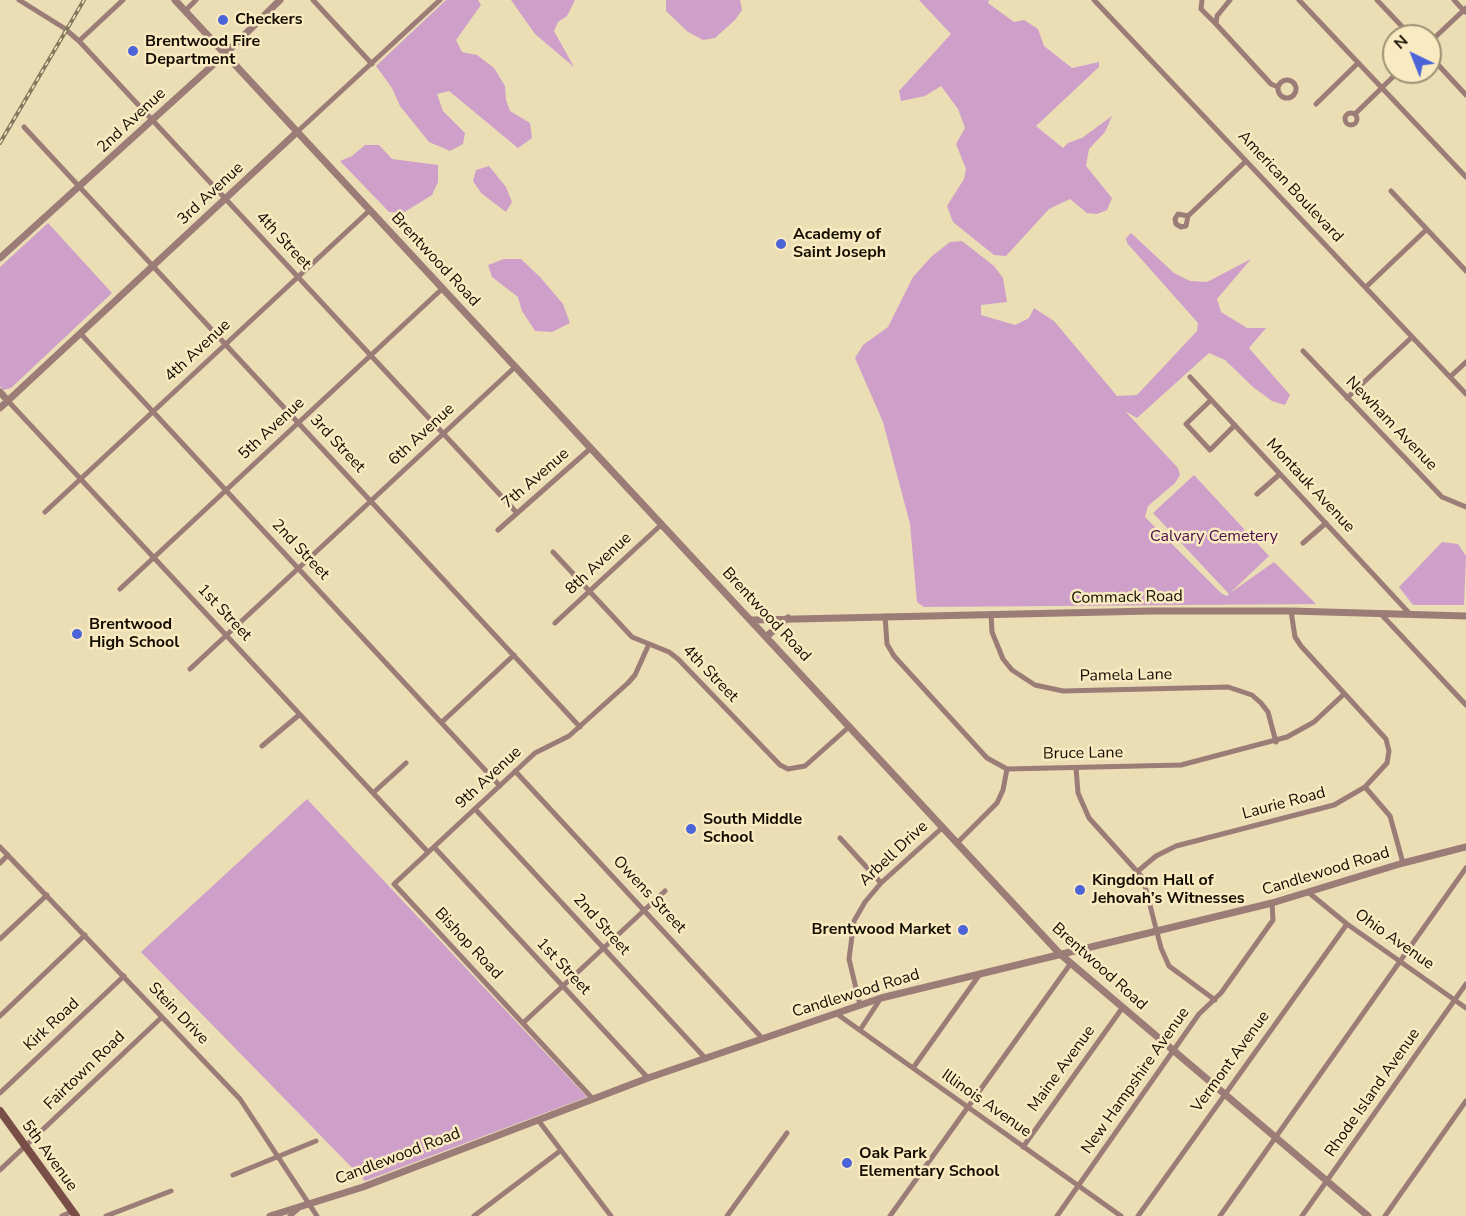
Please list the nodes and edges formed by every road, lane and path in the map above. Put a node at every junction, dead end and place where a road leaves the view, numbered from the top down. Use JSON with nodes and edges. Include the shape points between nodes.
{"nodes":[{"id":1,"x":19,"y":0,"type":"edge"},
{"id":2,"x":123,"y":0,"type":"edge"},
{"id":3,"x":175,"y":0,"type":"edge"},
{"id":4,"x":196,"y":0,"type":"edge"},
{"id":5,"x":280,"y":0,"type":"edge"},
{"id":6,"x":313,"y":0,"type":"edge"},
{"id":7,"x":440,"y":0,"type":"edge"},
{"id":8,"x":1094,"y":0,"type":"edge"},
{"id":9,"x":1202,"y":0,"type":"edge"},
{"id":10,"x":1217,"y":0,"type":"edge"},
{"id":11,"x":1230,"y":0,"type":"edge"},
{"id":12,"x":1299,"y":0,"type":"edge"},
{"id":13,"x":1377,"y":0,"type":"edge"},
{"id":14,"x":1454,"y":0,"type":"edge"},
{"id":15,"x":1224,"y":6,"type":"junction"},
{"id":16,"x":185,"y":11,"type":"junction"},
{"id":17,"x":1465,"y":11,"type":"edge"},
{"id":18,"x":1216,"y":24,"type":"junction"},
{"id":19,"x":1400,"y":24,"type":"edge"},
{"id":20,"x":1442,"y":31,"type":"edge"},
{"id":21,"x":79,"y":41,"type":"junction"},
{"id":22,"x":225,"y":54,"type":"junction"},
{"id":23,"x":1358,"y":63,"type":"junction"},
{"id":24,"x":372,"y":64,"type":"junction"},
{"id":25,"x":1442,"y":69,"type":"edge"},
{"id":26,"x":1385,"y":84,"type":"edge"},
{"id":27,"x":1278,"y":87,"type":"dead end"},
{"id":28,"x":1381,"y":88,"type":"junction"},
{"id":29,"x":1466,"y":95,"type":"edge"},
{"id":30,"x":1316,"y":104,"type":"dead end"},
{"id":31,"x":1355,"y":114,"type":"dead end"},
{"id":32,"x":152,"y":121,"type":"junction"},
{"id":33,"x":24,"y":127,"type":"dead end"},
{"id":34,"x":297,"y":132,"type":"junction"},
{"id":35,"x":1246,"y":161,"type":"junction"},
{"id":36,"x":1466,"y":177,"type":"edge"},
{"id":37,"x":79,"y":187,"type":"junction"},
{"id":38,"x":1391,"y":191,"type":"dead end"},
{"id":39,"x":225,"y":199,"type":"junction"},
{"id":40,"x":370,"y":210,"type":"junction"},
{"id":41,"x":1188,"y":216,"type":"dead end"},
{"id":42,"x":1426,"y":230,"type":"junction"},
{"id":43,"x":0,"y":246,"type":"edge"},
{"id":44,"x":6,"y":253,"type":"junction"},
{"id":45,"x":0,"y":258,"type":"edge"},
{"id":46,"x":152,"y":266,"type":"junction"},
{"id":47,"x":1466,"y":271,"type":"edge"},
{"id":48,"x":298,"y":277,"type":"junction"},
{"id":49,"x":1366,"y":287,"type":"junction"},
{"id":50,"x":443,"y":288,"type":"junction"},
{"id":51,"x":80,"y":333,"type":"junction"},
{"id":52,"x":1412,"y":337,"type":"junction"},
{"id":53,"x":226,"y":344,"type":"junction"},
{"id":54,"x":1303,"y":351,"type":"dead end"},
{"id":55,"x":370,"y":356,"type":"junction"},
{"id":56,"x":1466,"y":362,"type":"edge"},
{"id":57,"x":515,"y":367,"type":"junction"},
{"id":58,"x":1190,"y":377,"type":"dead end"},
{"id":59,"x":1450,"y":377,"type":"junction"},
{"id":60,"x":0,"y":392,"type":"edge"},
{"id":61,"x":1466,"y":394,"type":"edge"},
{"id":62,"x":1347,"y":398,"type":"junction"},
{"id":63,"x":8,"y":400,"type":"junction"},
{"id":64,"x":1211,"y":400,"type":"junction"},
{"id":65,"x":0,"y":408,"type":"edge"},
{"id":66,"x":153,"y":412,"type":"junction"},
{"id":67,"x":298,"y":423,"type":"junction"},
{"id":68,"x":1235,"y":425,"type":"junction"},
{"id":69,"x":443,"y":434,"type":"junction"},
{"id":70,"x":591,"y":448,"type":"junction"},
{"id":71,"x":1280,"y":474,"type":"junction"},
{"id":72,"x":81,"y":479,"type":"junction"},
{"id":73,"x":226,"y":491,"type":"junction"},
{"id":74,"x":1257,"y":494,"type":"dead end"},
{"id":75,"x":371,"y":501,"type":"junction"},
{"id":76,"x":1466,"y":507,"type":"edge"},
{"id":77,"x":45,"y":512,"type":"dead end"},
{"id":78,"x":517,"y":513,"type":"junction"},
{"id":79,"x":1326,"y":523,"type":"junction"},
{"id":80,"x":662,"y":524,"type":"junction"},
{"id":81,"x":498,"y":530,"type":"dead end"},
{"id":82,"x":1303,"y":543,"type":"dead end"},
{"id":83,"x":553,"y":552,"type":"dead end"},
{"id":84,"x":153,"y":557,"type":"junction"},
{"id":85,"x":298,"y":568,"type":"junction"},
{"id":86,"x":120,"y":589,"type":"dead end"},
{"id":87,"x":590,"y":591,"type":"junction"},
{"id":88,"x":1291,"y":611,"type":"junction"},
{"id":89,"x":1380,"y":613,"type":"junction"},
{"id":90,"x":991,"y":614,"type":"junction"},
{"id":91,"x":1410,"y":614,"type":"junction"},
{"id":92,"x":885,"y":616,"type":"junction"},
{"id":93,"x":1466,"y":616,"type":"edge"},
{"id":94,"x":788,"y":618,"type":"junction"},
{"id":95,"x":752,"y":620,"type":"junction"},
{"id":96,"x":555,"y":623,"type":"dead end"},
{"id":97,"x":226,"y":635,"type":"junction"},
{"id":98,"x":767,"y":636,"type":"junction"},
{"id":99,"x":649,"y":644,"type":"junction"},
{"id":100,"x":514,"y":656,"type":"junction"},
{"id":101,"x":190,"y":669,"type":"dead end"},
{"id":102,"x":1344,"y":694,"type":"junction"},
{"id":103,"x":1466,"y":705,"type":"edge"},
{"id":104,"x":299,"y":714,"type":"junction"},
{"id":105,"x":442,"y":722,"type":"junction"},
{"id":106,"x":850,"y":726,"type":"junction"},
{"id":107,"x":580,"y":727,"type":"junction"},
{"id":108,"x":1276,"y":741,"type":"junction"},
{"id":109,"x":262,"y":746,"type":"dead end"},
{"id":110,"x":406,"y":763,"type":"dead end"},
{"id":111,"x":1076,"y":768,"type":"junction"},
{"id":112,"x":1007,"y":769,"type":"junction"},
{"id":113,"x":515,"y":771,"type":"junction"},
{"id":114,"x":500,"y":786,"type":"junction"},
{"id":115,"x":1365,"y":787,"type":"junction"},
{"id":116,"x":373,"y":793,"type":"junction"},
{"id":117,"x":475,"y":809,"type":"junction"},
{"id":118,"x":943,"y":827,"type":"junction"},
{"id":119,"x":840,"y":838,"type":"dead end"},
{"id":120,"x":958,"y":842,"type":"junction"},
{"id":121,"x":0,"y":847,"type":"edge"},
{"id":122,"x":434,"y":847,"type":"junction"},
{"id":123,"x":1466,"y":847,"type":"edge"},
{"id":124,"x":428,"y":852,"type":"junction"},
{"id":125,"x":8,"y":855,"type":"junction"},
{"id":126,"x":0,"y":863,"type":"edge"},
{"id":127,"x":1403,"y":863,"type":"junction"},
{"id":128,"x":1466,"y":868,"type":"edge"},
{"id":129,"x":1138,"y":871,"type":"junction"},
{"id":130,"x":881,"y":883,"type":"junction"},
{"id":131,"x":394,"y":884,"type":"joint"},
{"id":132,"x":665,"y":891,"type":"dead end"},
{"id":133,"x":1308,"y":892,"type":"junction"},
{"id":134,"x":47,"y":895,"type":"junction"},
{"id":135,"x":1272,"y":903,"type":"junction"},
{"id":136,"x":644,"y":910,"type":"junction"},
{"id":137,"x":1347,"y":924,"type":"junction"},
{"id":138,"x":1158,"y":930,"type":"junction"},
{"id":139,"x":86,"y":935,"type":"junction"},
{"id":140,"x":0,"y":939,"type":"edge"},
{"id":141,"x":603,"y":948,"type":"junction"},
{"id":142,"x":1060,"y":954,"type":"junction"},
{"id":143,"x":1401,"y":962,"type":"junction"},
{"id":144,"x":1071,"y":963,"type":"junction"},
{"id":145,"x":980,"y":974,"type":"junction"},
{"id":146,"x":124,"y":976,"type":"junction"},
{"id":147,"x":1466,"y":984,"type":"edge"},
{"id":148,"x":562,"y":986,"type":"junction"},
{"id":149,"x":881,"y":998,"type":"junction"},
{"id":150,"x":1215,"y":1000,"type":"junction"},
{"id":151,"x":1455,"y":1000,"type":"junction"},
{"id":152,"x":860,"y":1005,"type":"junction"},
{"id":153,"x":1123,"y":1007,"type":"junction"},
{"id":154,"x":1466,"y":1008,"type":"edge"},
{"id":155,"x":837,"y":1014,"type":"junction"},
{"id":156,"x":0,"y":1016,"type":"edge"},
{"id":157,"x":162,"y":1017,"type":"junction"},
{"id":158,"x":523,"y":1023,"type":"junction"},
{"id":159,"x":860,"y":1030,"type":"junction"},
{"id":160,"x":762,"y":1038,"type":"junction"},
{"id":161,"x":1174,"y":1050,"type":"junction"},
{"id":162,"x":706,"y":1059,"type":"junction"},
{"id":163,"x":913,"y":1068,"type":"junction"},
{"id":164,"x":648,"y":1078,"type":"junction"},
{"id":165,"x":0,"y":1093,"type":"edge"},
{"id":166,"x":1225,"y":1094,"type":"junction"},
{"id":167,"x":593,"y":1099,"type":"junction"},
{"id":168,"x":1466,"y":1101,"type":"edge"},
{"id":169,"x":967,"y":1108,"type":"junction"},
{"id":170,"x":0,"y":1111,"type":"edge"},
{"id":171,"x":538,"y":1120,"type":"junction"},
{"id":172,"x":787,"y":1133,"type":"dead end"},
{"id":173,"x":1276,"y":1137,"type":"junction"},
{"id":174,"x":316,"y":1141,"type":"dead end"},
{"id":175,"x":26,"y":1146,"type":"junction"},
{"id":176,"x":1023,"y":1147,"type":"junction"},
{"id":177,"x":560,"y":1151,"type":"junction"},
{"id":178,"x":277,"y":1156,"type":"junction"},
{"id":179,"x":0,"y":1170,"type":"edge"},
{"id":180,"x":233,"y":1175,"type":"dead end"},
{"id":181,"x":1328,"y":1180,"type":"junction"},
{"id":182,"x":1078,"y":1186,"type":"junction"},
{"id":183,"x":171,"y":1191,"type":"dead end"},
{"id":184,"x":304,"y":1204,"type":"junction"},
{"id":185,"x":75,"y":1214,"type":"edge"},
{"id":186,"x":62,"y":1216,"type":"edge"},
{"id":187,"x":106,"y":1216,"type":"edge"},
{"id":188,"x":270,"y":1216,"type":"edge"},
{"id":189,"x":290,"y":1216,"type":"edge"},
{"id":190,"x":317,"y":1216,"type":"edge"},
{"id":191,"x":474,"y":1216,"type":"edge"},
{"id":192,"x":611,"y":1216,"type":"edge"},
{"id":193,"x":727,"y":1216,"type":"edge"},
{"id":194,"x":890,"y":1216,"type":"edge"},
{"id":195,"x":1057,"y":1216,"type":"edge"},
{"id":196,"x":1121,"y":1216,"type":"edge"},
{"id":197,"x":1138,"y":1216,"type":"edge"},
{"id":198,"x":1220,"y":1216,"type":"edge"},
{"id":199,"x":1302,"y":1216,"type":"edge"},
{"id":200,"x":1368,"y":1216,"type":"edge"},
{"id":201,"x":1385,"y":1216,"type":"edge"}],
"edges":[{"from":1,"to":21,"type":"street","name":"4th Street"},
{"from":2,"to":21,"type":"street"},
{"from":3,"to":16,"type":"street","name":"Brentwood Road"},
{"from":4,"to":16,"type":"street"},
{"from":5,"to":22,"type":"street","name":"2nd Avenue"},
{"from":6,"to":24,"type":"street"},
{"from":7,"to":24,"type":"street","name":"3rd Avenue"},
{"from":8,"to":35,"type":"street","name":"American Boulevard"},
{"from":9,"to":18,"type":"street","via":[[1201,9]]},
{"from":10,"to":15,"type":"street"},
{"from":11,"to":15,"type":"street"},
{"from":12,"to":23,"type":"street"},
{"from":13,"to":19,"type":"street"},
{"from":14,"to":17,"type":"street"},
{"from":15,"to":18,"type":"street"},
{"from":16,"to":22,"type":"street","name":"Brentwood Road"},
{"from":17,"to":20,"type":"street"},
{"from":18,"to":27,"type":"street"},
{"from":21,"to":32,"type":"street","name":"4th Street"},
{"from":22,"to":32,"type":"street","name":"2nd Avenue"},
{"from":22,"to":34,"type":"street","name":"Brentwood Road"},
{"from":23,"to":28,"type":"street"},
{"from":23,"to":30,"type":"street"},
{"from":24,"to":34,"type":"street","name":"3rd Avenue"},
{"from":25,"to":29,"type":"street"},
{"from":26,"to":28,"type":"street"},
{"from":28,"to":31,"type":"street"},
{"from":28,"to":36,"type":"street"},
{"from":32,"to":37,"type":"street","name":"2nd Avenue"},
{"from":32,"to":39,"type":"street","name":"4th Street"},
{"from":33,"to":37,"type":"street","name":"3rd Street"},
{"from":34,"to":39,"type":"street","name":"3rd Avenue"},
{"from":34,"to":40,"type":"street","name":"Brentwood Road"},
{"from":35,"to":41,"type":"street"},
{"from":35,"to":49,"type":"street","name":"American Boulevard"},
{"from":37,"to":44,"type":"street","name":"2nd Avenue"},
{"from":37,"to":46,"type":"street","name":"3rd Street"},
{"from":38,"to":42,"type":"street"},
{"from":39,"to":46,"type":"street","name":"3rd Avenue"},
{"from":39,"to":48,"type":"street","name":"4th Street"},
{"from":40,"to":48,"type":"street","name":"4th Avenue"},
{"from":40,"to":50,"type":"street","name":"Brentwood Road"},
{"from":42,"to":47,"type":"street"},
{"from":42,"to":49,"type":"street"},
{"from":43,"to":44,"type":"street"},
{"from":44,"to":45,"type":"street","name":"2nd Avenue"},
{"from":46,"to":51,"type":"street","name":"3rd Avenue"},
{"from":46,"to":53,"type":"street","name":"3rd Street"},
{"from":48,"to":53,"type":"street","name":"4th Avenue"},
{"from":48,"to":55,"type":"street","name":"4th Street"},
{"from":49,"to":52,"type":"street","name":"American Boulevard"},
{"from":50,"to":55,"type":"street","name":"5th Avenue"},
{"from":50,"to":57,"type":"street","name":"Brentwood Road"},
{"from":51,"to":63,"type":"street","name":"3rd Avenue"},
{"from":51,"to":66,"type":"street","name":"2nd Street"},
{"from":52,"to":59,"type":"street","name":"American Boulevard"},
{"from":52,"to":62,"type":"street"},
{"from":53,"to":66,"type":"street","name":"4th Avenue"},
{"from":53,"to":67,"type":"street","name":"3rd Street"},
{"from":54,"to":62,"type":"street","name":"Newham Avenue"},
{"from":55,"to":67,"type":"street","name":"5th Avenue"},
{"from":55,"to":69,"type":"street","name":"4th Street"},
{"from":56,"to":59,"type":"street"},
{"from":57,"to":69,"type":"street","name":"6th Avenue"},
{"from":57,"to":70,"type":"street","name":"Brentwood Road"},
{"from":58,"to":64,"type":"street","name":"Montauk Avenue"},
{"from":59,"to":61,"type":"street","name":"American Boulevard"},
{"from":60,"to":63,"type":"street","name":"1st Street"},
{"from":62,"to":76,"type":"street","name":"Newham Avenue","via":[[1442,497]]},
{"from":63,"to":65,"type":"street","name":"3rd Avenue"},
{"from":63,"to":72,"type":"street","name":"1st Street"},
{"from":64,"to":68,"type":"street","name":"Montauk Avenue"},
{"from":64,"to":68,"type":"street","via":[[1186,424],[1210,450]]},
{"from":66,"to":72,"type":"street","name":"4th Avenue"},
{"from":66,"to":73,"type":"street","name":"2nd Street"},
{"from":67,"to":73,"type":"street","name":"5th Avenue"},
{"from":67,"to":75,"type":"street","name":"3rd Street"},
{"from":68,"to":71,"type":"street","name":"Montauk Avenue"},
{"from":69,"to":75,"type":"street","name":"6th Avenue"},
{"from":69,"to":78,"type":"street","name":"4th Street"},
{"from":70,"to":78,"type":"street","name":"7th Avenue"},
{"from":70,"to":80,"type":"street","name":"Brentwood Road"},
{"from":71,"to":74,"type":"street"},
{"from":71,"to":79,"type":"street","name":"Montauk Avenue"},
{"from":72,"to":77,"type":"street","name":"4th Avenue"},
{"from":72,"to":84,"type":"street","name":"1st Street"},
{"from":73,"to":84,"type":"street","name":"5th Avenue"},
{"from":73,"to":85,"type":"street","name":"2nd Street"},
{"from":75,"to":85,"type":"street","name":"6th Avenue"},
{"from":75,"to":100,"type":"street","name":"3rd Street"},
{"from":78,"to":81,"type":"street","name":"7th Avenue"},
{"from":79,"to":82,"type":"street"},
{"from":79,"to":91,"type":"street","name":"Montauk Avenue"},
{"from":80,"to":87,"type":"street","name":"8th Avenue"},
{"from":80,"to":95,"type":"street","name":"Brentwood Road"},
{"from":83,"to":87,"type":"street","name":"4th Street"},
{"from":84,"to":86,"type":"street","name":"5th Avenue"},
{"from":84,"to":97,"type":"street","name":"1st Street"},
{"from":85,"to":97,"type":"street","name":"6th Avenue"},
{"from":85,"to":105,"type":"street","name":"2nd Street"},
{"from":87,"to":96,"type":"street","name":"8th Avenue"},
{"from":87,"to":99,"type":"street","name":"4th Street","via":[[632,637]]},
{"from":88,"to":89,"type":"street","name":"Commack Road"},
{"from":88,"to":90,"type":"street","name":"Commack Road"},
{"from":88,"to":102,"type":"street","name":"Laurie Road","via":[[1295,637]]},
{"from":89,"to":91,"type":"street","name":"Commack Road"},
{"from":89,"to":103,"type":"street"},
{"from":90,"to":92,"type":"street","name":"Commack Road"},
{"from":90,"to":108,"type":"street","name":"Pamela Lane","via":[[992,632],[1003,659],[1035,685],[1064,691],[1228,687],[1242,690],[1268,712]]},
{"from":91,"to":93,"type":"street","name":"Commack Road"},
{"from":92,"to":94,"type":"street","name":"Commack Road"},
{"from":92,"to":112,"type":"street","via":[[887,644],[894,656],[987,758]]},
{"from":94,"to":95,"type":"street","name":"Commack Road"},
{"from":94,"to":98,"type":"street"},
{"from":95,"to":98,"type":"street","name":"Brentwood Road"},
{"from":97,"to":101,"type":"street","name":"6th Avenue"},
{"from":97,"to":104,"type":"street","name":"1st Street"},
{"from":98,"to":106,"type":"street","name":"Brentwood Road"},
{"from":99,"to":106,"type":"street","name":"4th Street","via":[[678,659],[772,760],[788,769],[805,766]]},
{"from":99,"to":107,"type":"street","name":"9th Avenue","via":[[635,675]]},
{"from":100,"to":105,"type":"street"},
{"from":100,"to":107,"type":"street","name":"3rd Street"},
{"from":102,"to":108,"type":"street","name":"Bruce Lane","via":[[1314,722]]},
{"from":102,"to":115,"type":"street","name":"Laurie Road","via":[[1386,739],[1389,751],[1387,763]]},
{"from":104,"to":109,"type":"street"},
{"from":104,"to":116,"type":"street","name":"1st Street"},
{"from":105,"to":114,"type":"street","name":"2nd Street"},
{"from":106,"to":118,"type":"street","name":"Brentwood Road"},
{"from":107,"to":113,"type":"street","name":"9th Avenue","via":[[535,753]]},
{"from":108,"to":111,"type":"street","name":"Bruce Lane","via":[[1181,765]]},
{"from":110,"to":116,"type":"street"},
{"from":111,"to":112,"type":"street","name":"Bruce Lane"},
{"from":111,"to":129,"type":"street","via":[[1078,793],[1089,818]]},
{"from":112,"to":120,"type":"street","via":[[997,803]]},
{"from":113,"to":114,"type":"street","name":"9th Avenue"},
{"from":113,"to":136,"type":"street","name":"Owens Street"},
{"from":114,"to":117,"type":"street","name":"9th Avenue"},
{"from":115,"to":127,"type":"street","via":[[1390,816]]},
{"from":115,"to":129,"type":"street","name":"Laurie Road","via":[[1319,811],[1170,848]]},
{"from":116,"to":124,"type":"street","name":"1st Street"},
{"from":117,"to":122,"type":"street","name":"9th Avenue"},
{"from":117,"to":141,"type":"street","name":"2nd Street"},
{"from":118,"to":120,"type":"street","name":"Brentwood Road"},
{"from":118,"to":130,"type":"street","name":"Arbell Drive"},
{"from":119,"to":130,"type":"street"},
{"from":120,"to":142,"type":"street","name":"Brentwood Road"},
{"from":121,"to":125,"type":"street","name":"Stein Drive"},
{"from":122,"to":124,"type":"street","name":"9th Avenue"},
{"from":122,"to":148,"type":"street","name":"1st Street"},
{"from":123,"to":127,"type":"street","name":"Candlewood Road"},
{"from":124,"to":131,"type":"street","name":"9th Avenue"},
{"from":125,"to":126,"type":"street"},
{"from":125,"to":134,"type":"street","name":"Stein Drive"},
{"from":127,"to":133,"type":"street","name":"Candlewood Road"},
{"from":128,"to":143,"type":"street"},
{"from":129,"to":138,"type":"street","via":[[1148,888]]},
{"from":130,"to":152,"type":"street","name":"Arbell Drive","via":[[859,910],[848,944],[850,970]]},
{"from":131,"to":158,"type":"street","name":"Bishop Road"},
{"from":132,"to":136,"type":"street"},
{"from":133,"to":135,"type":"street","name":"Candlewood Road"},
{"from":133,"to":137,"type":"street","name":"Ohio Avenue"},
{"from":134,"to":139,"type":"street","name":"Stein Drive"},
{"from":134,"to":140,"type":"street"},
{"from":135,"to":138,"type":"street","name":"Candlewood Road"},
{"from":135,"to":150,"type":"street","name":"New Hampshire Avenue","via":[[1273,920]]},
{"from":136,"to":141,"type":"street"},
{"from":136,"to":160,"type":"street","name":"Owens Street"},
{"from":137,"to":143,"type":"street","name":"Ohio Avenue"},
{"from":137,"to":166,"type":"street","name":"Vermont Avenue"},
{"from":138,"to":142,"type":"street","name":"Candlewood Road"},
{"from":138,"to":150,"type":"street","via":[[1169,966]]},
{"from":139,"to":146,"type":"street","name":"Stein Drive"},
{"from":139,"to":156,"type":"street"},
{"from":141,"to":148,"type":"street"},
{"from":141,"to":162,"type":"street","name":"2nd Street"},
{"from":142,"to":144,"type":"street","name":"Brentwood Road"},
{"from":142,"to":145,"type":"street","name":"Candlewood Road"},
{"from":143,"to":151,"type":"street","name":"Ohio Avenue"},
{"from":143,"to":173,"type":"street"},
{"from":144,"to":153,"type":"street","name":"Brentwood Road"},
{"from":144,"to":169,"type":"street"},
{"from":145,"to":149,"type":"street","name":"Candlewood Road"},
{"from":145,"to":163,"type":"street"},
{"from":146,"to":157,"type":"street","name":"Stein Drive"},
{"from":146,"to":165,"type":"street","name":"Kirk Road"},
{"from":147,"to":151,"type":"street","name":"Rhode Island Avenue"},
{"from":148,"to":158,"type":"street"},
{"from":148,"to":164,"type":"street","name":"1st Street"},
{"from":149,"to":152,"type":"street","name":"Candlewood Road"},
{"from":149,"to":159,"type":"street"},
{"from":150,"to":161,"type":"street","name":"New Hampshire Avenue","via":[[1199,1014]]},
{"from":151,"to":154,"type":"street","name":"Ohio Avenue"},
{"from":151,"to":181,"type":"street","name":"Rhode Island Avenue"},
{"from":152,"to":155,"type":"street","name":"Candlewood Road"},
{"from":153,"to":161,"type":"street","name":"Brentwood Road"},
{"from":153,"to":176,"type":"street","name":"Maine Avenue"},
{"from":155,"to":159,"type":"street","name":"Illinois Avenue"},
{"from":155,"to":160,"type":"street","name":"Candlewood Road"},
{"from":157,"to":175,"type":"street","name":"Fairtown Road"},
{"from":157,"to":178,"type":"street","name":"Stein Drive","via":[[240,1099]]},
{"from":158,"to":167,"type":"street","name":"Bishop Road"},
{"from":159,"to":163,"type":"street","name":"Illinois Avenue"},
{"from":160,"to":162,"type":"street","name":"Candlewood Road"},
{"from":161,"to":166,"type":"street","name":"Brentwood Road"},
{"from":161,"to":182,"type":"street","name":"New Hampshire Avenue"},
{"from":162,"to":164,"type":"street","name":"Candlewood Road"},
{"from":163,"to":169,"type":"street","name":"Illinois Avenue"},
{"from":164,"to":167,"type":"street","name":"Candlewood Road"},
{"from":166,"to":173,"type":"street","name":"Brentwood Road"},
{"from":166,"to":197,"type":"street","name":"Vermont Avenue"},
{"from":167,"to":171,"type":"street","name":"Candlewood Road"},
{"from":168,"to":201,"type":"street"},
{"from":169,"to":176,"type":"street","name":"Illinois Avenue"},
{"from":169,"to":194,"type":"street"},
{"from":170,"to":175,"type":"main road","name":"5th Avenue"},
{"from":171,"to":177,"type":"street"},
{"from":171,"to":184,"type":"street","name":"Candlewood Road","via":[[363,1187]]},
{"from":172,"to":193,"type":"street"},
{"from":173,"to":181,"type":"street","name":"Brentwood Road"},
{"from":173,"to":198,"type":"street"},
{"from":174,"to":178,"type":"street"},
{"from":175,"to":179,"type":"street","name":"Fairtown Road"},
{"from":175,"to":185,"type":"main road","name":"5th Avenue"},
{"from":176,"to":182,"type":"street","name":"Illinois Avenue"},
{"from":177,"to":191,"type":"street"},
{"from":177,"to":192,"type":"street"},
{"from":178,"to":180,"type":"street"},
{"from":178,"to":184,"type":"street","name":"Stein Drive"},
{"from":181,"to":199,"type":"street","name":"Rhode Island Avenue"},
{"from":181,"to":200,"type":"street","name":"Brentwood Road"},
{"from":182,"to":195,"type":"street","name":"New Hampshire Avenue"},
{"from":182,"to":196,"type":"street","name":"Illinois Avenue"},
{"from":183,"to":187,"type":"street"},
{"from":184,"to":188,"type":"street","name":"Candlewood Road"},
{"from":184,"to":189,"type":"street"},
{"from":184,"to":190,"type":"street","name":"Stein Drive"},
{"from":185,"to":186,"type":"street"}]}
